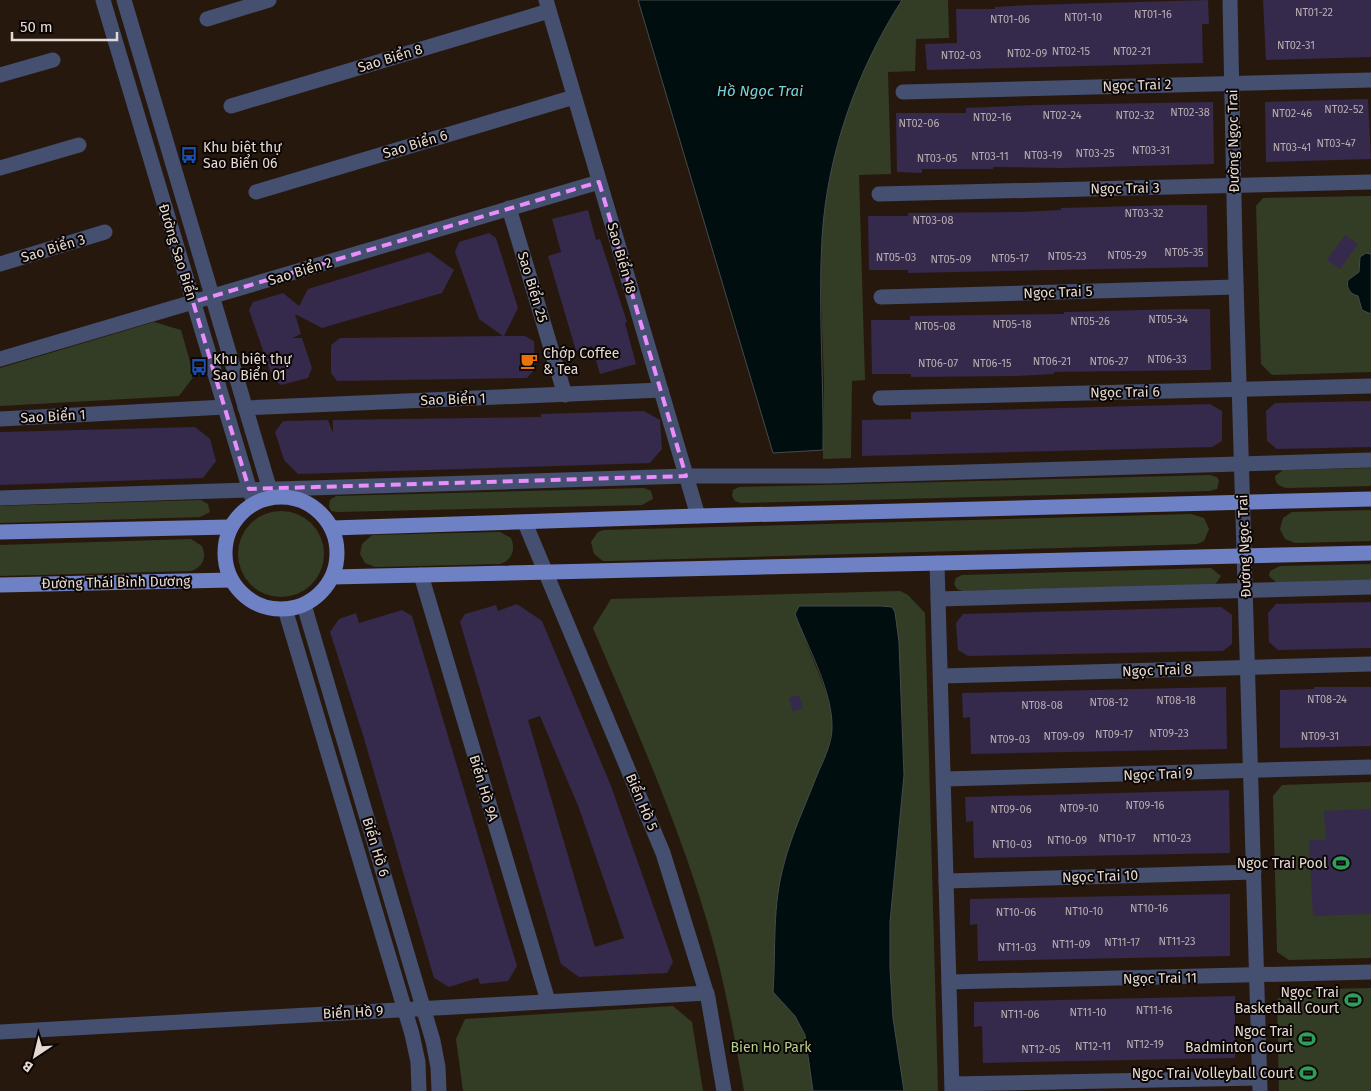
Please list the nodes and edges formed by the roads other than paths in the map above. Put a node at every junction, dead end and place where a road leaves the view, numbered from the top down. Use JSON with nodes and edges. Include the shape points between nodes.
{"nodes":[{"id":1,"x":103,"y":0,"type":"edge"},
{"id":2,"x":124,"y":0,"type":"edge"},
{"id":3,"x":269,"y":0,"type":"edge"},
{"id":4,"x":1230,"y":0,"type":"edge"},
{"id":5,"x":547,"y":5,"type":"edge"},
{"id":6,"x":207,"y":19,"type":"dead end"},
{"id":7,"x":53,"y":60,"type":"dead end"},
{"id":8,"x":0,"y":76,"type":"edge"},
{"id":9,"x":1371,"y":80,"type":"edge"},
{"id":10,"x":1232,"y":82,"type":"junction"},
{"id":11,"x":903,"y":92,"type":"dead end"},
{"id":12,"x":574,"y":97,"type":"junction"},
{"id":13,"x":231,"y":106,"type":"dead end"},
{"id":14,"x":78,"y":145,"type":"dead end"},
{"id":15,"x":0,"y":168,"type":"edge"},
{"id":16,"x":599,"y":182,"type":"junction"},
{"id":17,"x":1371,"y":182,"type":"edge"},
{"id":18,"x":1233,"y":186,"type":"junction"},
{"id":19,"x":256,"y":192,"type":"dead end"},
{"id":20,"x":879,"y":194,"type":"dead end"},
{"id":21,"x":509,"y":208,"type":"junction"},
{"id":22,"x":105,"y":232,"type":"dead end"},
{"id":23,"x":0,"y":264,"type":"edge"},
{"id":24,"x":1236,"y":287,"type":"junction"},
{"id":25,"x":212,"y":296,"type":"junction"},
{"id":26,"x":881,"y":297,"type":"dead end"},
{"id":27,"x":193,"y":302,"type":"junction"},
{"id":28,"x":0,"y":359,"type":"edge"},
{"id":29,"x":1371,"y":386,"type":"edge"},
{"id":30,"x":1240,"y":389,"type":"junction"},
{"id":31,"x":661,"y":390,"type":"junction"},
{"id":32,"x":565,"y":395,"type":"junction"},
{"id":33,"x":880,"y":398,"type":"dead end"},
{"id":34,"x":225,"y":407,"type":"junction"},
{"id":35,"x":245,"y":408,"type":"junction"},
{"id":36,"x":0,"y":419,"type":"edge"},
{"id":37,"x":1371,"y":460,"type":"edge"},
{"id":38,"x":1242,"y":463,"type":"junction"},
{"id":39,"x":686,"y":476,"type":"junction"},
{"id":40,"x":271,"y":494,"type":"junction"},
{"id":41,"x":252,"y":496,"type":"junction"},
{"id":42,"x":0,"y":498,"type":"edge"},
{"id":43,"x":1371,"y":499,"type":"edge"},
{"id":44,"x":1243,"y":503,"type":"junction"},
{"id":45,"x":698,"y":516,"type":"junction"},
{"id":46,"x":525,"y":523,"type":"junction"},
{"id":47,"x":230,"y":527,"type":"junction"},
{"id":48,"x":332,"y":528,"type":"junction"},
{"id":49,"x":0,"y":532,"type":"edge"},
{"id":50,"x":1371,"y":553,"type":"edge"},
{"id":51,"x":1244,"y":557,"type":"junction"},
{"id":52,"x":938,"y":563,"type":"junction"},
{"id":53,"x":546,"y":572,"type":"junction"},
{"id":54,"x":421,"y":575,"type":"junction"},
{"id":55,"x":332,"y":577,"type":"junction"},
{"id":56,"x":231,"y":580,"type":"junction"},
{"id":57,"x":0,"y":585,"type":"edge"},
{"id":58,"x":1371,"y":587,"type":"edge"},
{"id":59,"x":1246,"y":592,"type":"junction"},
{"id":60,"x":938,"y":599,"type":"junction"},
{"id":61,"x":304,"y":605,"type":"junction"},
{"id":62,"x":285,"y":609,"type":"junction"},
{"id":63,"x":1371,"y":664,"type":"edge"},
{"id":64,"x":1247,"y":667,"type":"junction"},
{"id":65,"x":942,"y":676,"type":"junction"},
{"id":66,"x":1371,"y":767,"type":"edge"},
{"id":67,"x":1251,"y":771,"type":"junction"},
{"id":68,"x":944,"y":780,"type":"junction"},
{"id":69,"x":1254,"y":872,"type":"junction"},
{"id":70,"x":946,"y":881,"type":"junction"},
{"id":71,"x":1371,"y":972,"type":"edge"},
{"id":72,"x":1258,"y":975,"type":"junction"},
{"id":73,"x":949,"y":982,"type":"junction"},
{"id":74,"x":707,"y":992,"type":"junction"},
{"id":75,"x":548,"y":1001,"type":"junction"},
{"id":76,"x":424,"y":1008,"type":"junction"},
{"id":77,"x":404,"y":1009,"type":"junction"},
{"id":78,"x":0,"y":1032,"type":"edge"},
{"id":79,"x":1260,"y":1084,"type":"edge"},
{"id":80,"x":952,"y":1088,"type":"edge"},
{"id":81,"x":419,"y":1091,"type":"edge"},
{"id":82,"x":439,"y":1091,"type":"edge"},
{"id":83,"x":724,"y":1091,"type":"edge"}],
"edges":[{"from":1,"to":27,"type":"street","name":"Đường Sao Biển"},
{"from":2,"to":25,"type":"street","name":"Đường Sao Biển"},
{"from":3,"to":6,"type":"street"},
{"from":4,"to":10,"type":"street","name":"Đường Ngọc Trai"},
{"from":5,"to":12,"type":"street","name":"Sao Biển 18"},
{"from":5,"to":13,"type":"street","name":"Sao Biển 8"},
{"from":7,"to":8,"type":"street"},
{"from":9,"to":10,"type":"street","name":"Ngọc Trai 2"},
{"from":10,"to":11,"type":"street","name":"Ngọc Trai 2"},
{"from":10,"to":18,"type":"street","name":"Đường Ngọc Trai"},
{"from":12,"to":16,"type":"street","name":"Sao Biển 18"},
{"from":12,"to":19,"type":"street","name":"Sao Biển 6"},
{"from":14,"to":15,"type":"street"},
{"from":16,"to":21,"type":"street","name":"Sao Biển 2"},
{"from":16,"to":31,"type":"street","name":"Sao Biển 18"},
{"from":17,"to":18,"type":"street","name":"Ngọc Trai 3"},
{"from":18,"to":20,"type":"street","name":"Ngọc Trai 3"},
{"from":18,"to":24,"type":"street","name":"Đường Ngọc Trai"},
{"from":21,"to":25,"type":"street","name":"Sao Biển 2"},
{"from":21,"to":32,"type":"street","name":"Sao Biển 25"},
{"from":22,"to":23,"type":"street","name":"Sao Biển 3"},
{"from":24,"to":26,"type":"street","name":"Ngọc Trai 5"},
{"from":24,"to":30,"type":"street","name":"Đường Ngọc Trai"},
{"from":25,"to":27,"type":"street","name":"Sao Biển 2"},
{"from":25,"to":35,"type":"street","name":"Đường Sao Biển"},
{"from":27,"to":28,"type":"street","name":"Sao Biển 2"},
{"from":27,"to":34,"type":"street","name":"Đường Sao Biển"},
{"from":29,"to":30,"type":"street","name":"Ngọc Trai 6"},
{"from":30,"to":33,"type":"street","name":"Ngọc Trai 6"},
{"from":30,"to":38,"type":"street","name":"Đường Ngọc Trai"},
{"from":31,"to":32,"type":"street","name":"Sao Biển 1"},
{"from":31,"to":39,"type":"street","name":"Sao Biển 18"},
{"from":32,"to":35,"type":"street","name":"Sao Biển 1"},
{"from":34,"to":36,"type":"street","name":"Sao Biển 1"},
{"from":34,"to":41,"type":"street","name":"Đường Sao Biển"},
{"from":35,"to":40,"type":"street","name":"Đường Sao Biển"},
{"from":37,"to":38,"type":"street"},
{"from":38,"to":39,"type":"street","via":[[828,476]]},
{"from":38,"to":44,"type":"street","name":"Đường Ngọc Trai"},
{"from":39,"to":40,"type":"street"},
{"from":39,"to":45,"type":"street","name":"Sao Biển 18"},
{"from":40,"to":41,"type":"main road"},
{"from":40,"to":48,"type":"main road","via":[[311,505],[320,511]]},
{"from":41,"to":42,"type":"street"},
{"from":41,"to":47,"type":"main road"},
{"from":43,"to":44,"type":"main road"},
{"from":44,"to":45,"type":"main road"},
{"from":44,"to":51,"type":"street","name":"Đường Ngọc Trai"},
{"from":45,"to":46,"type":"main road"},
{"from":46,"to":48,"type":"main road"},
{"from":46,"to":53,"type":"street","name":"Biển Hồ 5"},
{"from":47,"to":49,"type":"main road"},
{"from":47,"to":56,"type":"main road","via":[[224,553]]},
{"from":48,"to":55,"type":"main road","via":[[338,558]]},
{"from":50,"to":51,"type":"main road"},
{"from":51,"to":52,"type":"main road"},
{"from":51,"to":59,"type":"street","name":"Đường Ngọc Trai"},
{"from":52,"to":53,"type":"main road"},
{"from":52,"to":60,"type":"street"},
{"from":53,"to":54,"type":"main road"},
{"from":53,"to":74,"type":"street","name":"Biển Hồ 5","via":[[663,853]]},
{"from":54,"to":55,"type":"main road"},
{"from":54,"to":75,"type":"street","name":"Biển Hồ 9A"},
{"from":55,"to":61,"type":"main road","via":[[321,593]]},
{"from":56,"to":57,"type":"main road","name":"Đường Thái Bình Dương"},
{"from":56,"to":62,"type":"main road","via":[[239,591],[258,604]]},
{"from":58,"to":59,"type":"street"},
{"from":59,"to":60,"type":"street"},
{"from":59,"to":64,"type":"street","name":"Đường Ngọc Trai"},
{"from":60,"to":65,"type":"street"},
{"from":61,"to":62,"type":"main road"},
{"from":61,"to":76,"type":"street","name":"Biển Hồ 6"},
{"from":62,"to":77,"type":"street","name":"Biển Hồ 6"},
{"from":63,"to":64,"type":"street","name":"Ngọc Trai 8"},
{"from":64,"to":65,"type":"street","name":"Ngọc Trai 8"},
{"from":64,"to":67,"type":"street","name":"Đường Ngọc Trai"},
{"from":65,"to":68,"type":"street"},
{"from":66,"to":67,"type":"street","name":"Ngọc Trai 9"},
{"from":67,"to":68,"type":"street","name":"Ngọc Trai 9"},
{"from":67,"to":69,"type":"street","name":"Đường Ngọc Trai"},
{"from":68,"to":70,"type":"street"},
{"from":69,"to":70,"type":"street","name":"Ngọc Trai 10"},
{"from":69,"to":72,"type":"street","name":"Đường Ngọc Trai"},
{"from":70,"to":73,"type":"street"},
{"from":71,"to":72,"type":"street","name":"Ngọc Trai 11"},
{"from":72,"to":73,"type":"street","name":"Ngọc Trai 11"},
{"from":72,"to":79,"type":"street","name":"Đường Ngọc Trai"},
{"from":73,"to":80,"type":"street"},
{"from":74,"to":75,"type":"street","name":"Biển Hồ 9"},
{"from":74,"to":83,"type":"street","name":"Biển Hồ 5"},
{"from":75,"to":76,"type":"street","name":"Biển Hồ 9"},
{"from":76,"to":77,"type":"street","name":"Biển Hồ 9"},
{"from":76,"to":82,"type":"street","name":"Biển Hồ 6","via":[[436,1052]]},
{"from":77,"to":78,"type":"street","name":"Biển Hồ 9"},
{"from":77,"to":81,"type":"street","name":"Biển Hồ 6","via":[[417,1058]]},
{"from":79,"to":80,"type":"street"}]}
